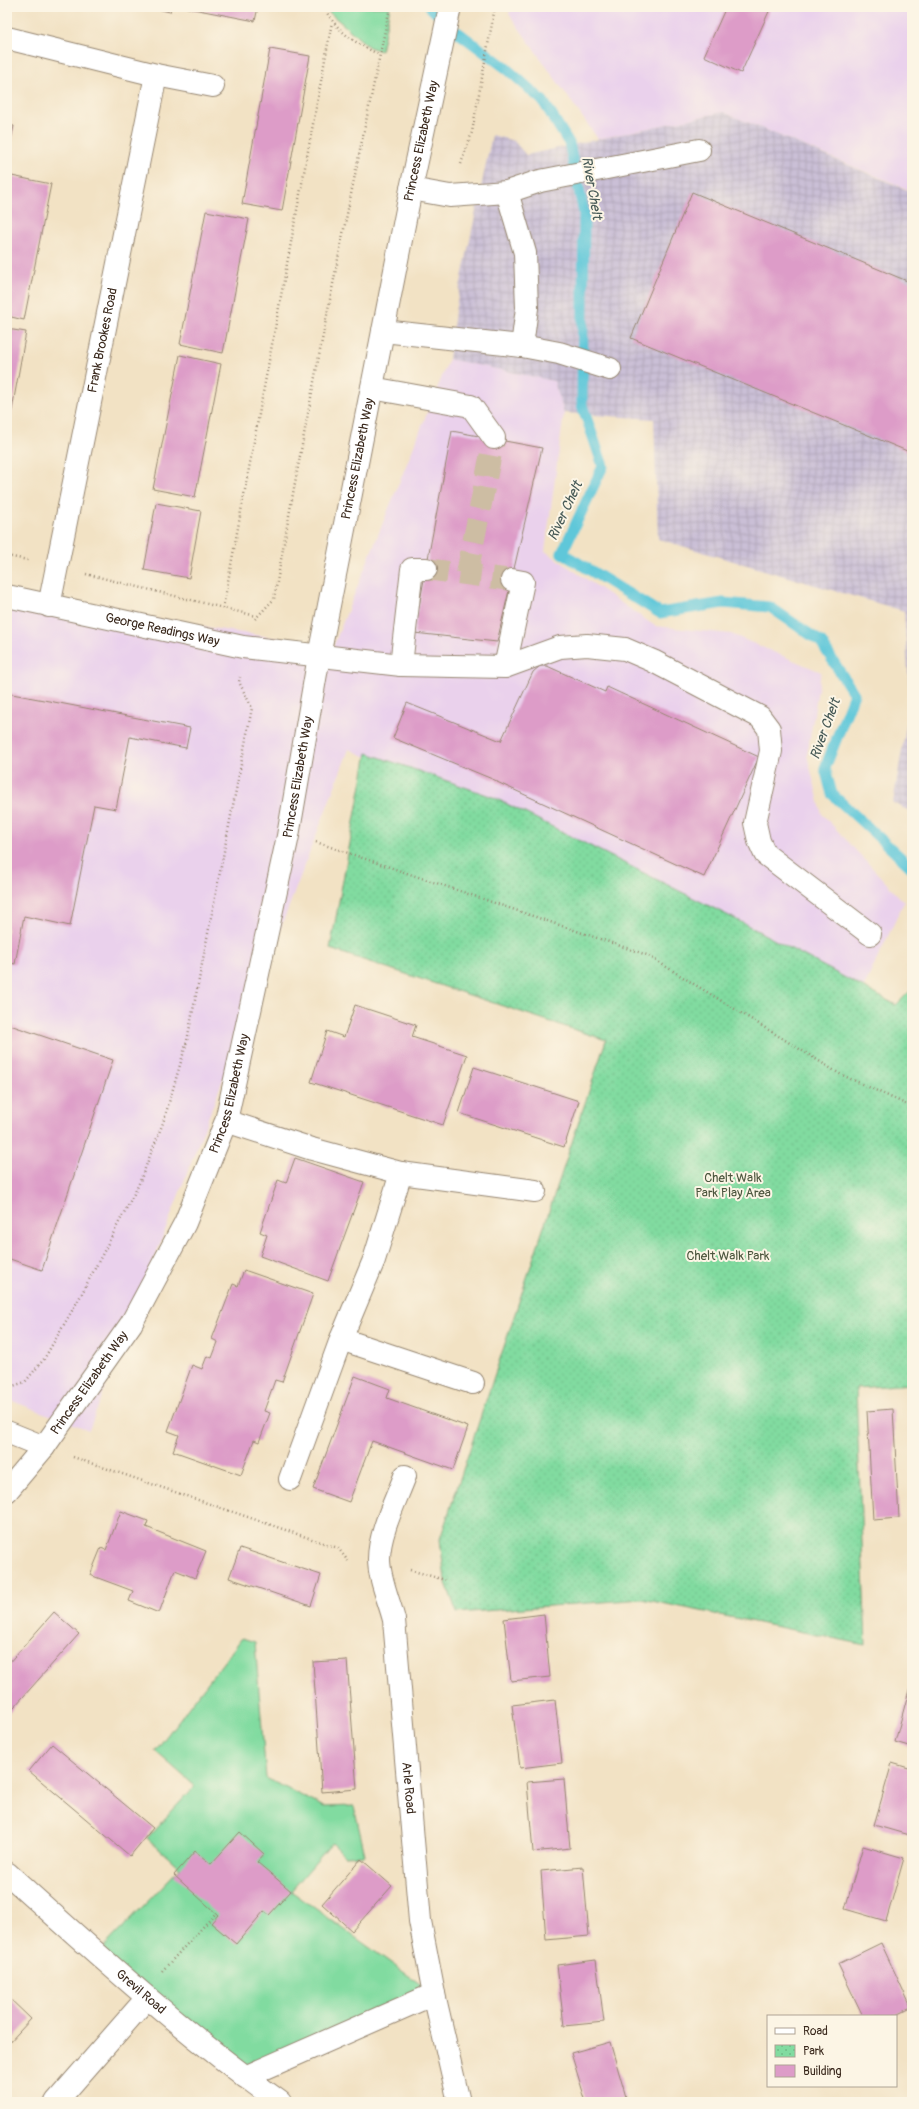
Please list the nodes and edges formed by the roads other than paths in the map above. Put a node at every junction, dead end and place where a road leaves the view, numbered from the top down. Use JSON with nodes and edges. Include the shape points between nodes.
{"nodes":[{"id":1,"x":450,"y":7,"type":"edge"},
{"id":2,"x":7,"y":38,"type":"edge"},
{"id":3,"x":156,"y":75,"type":"junction"},
{"id":4,"x":213,"y":86,"type":"dead end"},
{"id":5,"x":699,"y":150,"type":"dead end"},
{"id":6,"x":411,"y":189,"type":"junction"},
{"id":7,"x":507,"y":192,"type":"junction"},
{"id":8,"x":383,"y":331,"type":"junction"},
{"id":9,"x":522,"y":346,"type":"junction"},
{"id":10,"x":610,"y":369,"type":"dead end"},
{"id":11,"x":372,"y":388,"type":"junction"},
{"id":12,"x":494,"y":438,"type":"dead end"},
{"id":13,"x":426,"y":569,"type":"tunnel mouth"},
{"id":14,"x":512,"y":580,"type":"tunnel mouth"},
{"id":15,"x":7,"y":596,"type":"edge"},
{"id":16,"x":49,"y":606,"type":"junction"},
{"id":17,"x":318,"y":656,"type":"junction"},
{"id":18,"x":401,"y":665,"type":"junction"},
{"id":19,"x":505,"y":667,"type":"junction"},
{"id":20,"x":870,"y":934,"type":"dead end"},
{"id":21,"x":226,"y":1121,"type":"junction"},
{"id":22,"x":401,"y":1173,"type":"junction"},
{"id":23,"x":535,"y":1191,"type":"dead end"},
{"id":24,"x":341,"y":1339,"type":"junction"},
{"id":25,"x":474,"y":1383,"type":"dead end"},
{"id":26,"x":7,"y":1432,"type":"edge"},
{"id":27,"x":44,"y":1447,"type":"junction"},
{"id":28,"x":405,"y":1476,"type":"dead end"},
{"id":29,"x":290,"y":1479,"type":"dead end"},
{"id":30,"x":7,"y":1491,"type":"edge"},
{"id":31,"x":7,"y":1873,"type":"edge"},
{"id":32,"x":434,"y":1994,"type":"junction"},
{"id":33,"x":144,"y":1996,"type":"junction"},
{"id":34,"x":245,"y":2077,"type":"junction"},
{"id":35,"x":56,"y":2102,"type":"edge"},
{"id":36,"x":280,"y":2102,"type":"edge"},
{"id":37,"x":459,"y":2102,"type":"edge"}],
"edges":[{"from":1,"to":6,"type":"street","name":"Princess Elizabeth Way"},
{"from":2,"to":3,"type":"street"},
{"from":3,"to":4,"type":"street"},
{"from":3,"to":16,"type":"street","name":"Frank Brookes Road"},
{"from":5,"to":7,"type":"street","via":[[540,181]]},
{"from":6,"to":7,"type":"street","via":[[450,196]]},
{"from":6,"to":8,"type":"street","name":"Princess Elizabeth Way"},
{"from":7,"to":9,"type":"street","via":[[525,253],[527,308]]},
{"from":8,"to":9,"type":"street"},
{"from":8,"to":11,"type":"street","name":"Princess Elizabeth Way"},
{"from":9,"to":10,"type":"street","via":[[559,353]]},
{"from":11,"to":12,"type":"street","via":[[471,406]]},
{"from":11,"to":17,"type":"street","name":"Princess Elizabeth Way"},
{"from":13,"to":18,"type":"street","via":[[412,569]]},
{"from":14,"to":19,"type":"street","via":[[523,582]]},
{"from":15,"to":16,"type":"street","name":"George Readings Way"},
{"from":16,"to":17,"type":"street","name":"George Readings Way","via":[[243,648]]},
{"from":17,"to":18,"type":"street","name":"George Readings Way"},
{"from":17,"to":21,"type":"street","name":"Princess Elizabeth Way","via":[[288,836]]},
{"from":18,"to":19,"type":"street","name":"George Readings Way"},
{"from":19,"to":20,"type":"street","via":[[560,647],[587,645],[625,649],[653,661],[760,718],[769,729],[770,751],[755,823],[765,854]]},
{"from":21,"to":22,"type":"street","via":[[312,1149]]},
{"from":21,"to":27,"type":"street","name":"Princess Elizabeth Way","via":[[185,1223],[131,1324]]},
{"from":22,"to":23,"type":"street"},
{"from":22,"to":24,"type":"street","via":[[374,1260]]},
{"from":24,"to":25,"type":"street"},
{"from":24,"to":29,"type":"street"},
{"from":26,"to":27,"type":"street"},
{"from":27,"to":30,"type":"street","name":"Princess Elizabeth Way"},
{"from":28,"to":32,"type":"street","name":"Arle Road","via":[[381,1541],[379,1559],[381,1576],[394,1620],[420,1921]]},
{"from":31,"to":33,"type":"street","name":"Grevil Road"},
{"from":32,"to":34,"type":"street"},
{"from":32,"to":37,"type":"street","name":"Arle Road"},
{"from":33,"to":34,"type":"street","name":"Grevil Road"},
{"from":33,"to":35,"type":"street"},
{"from":34,"to":36,"type":"street","name":"Grevil Road"}]}
